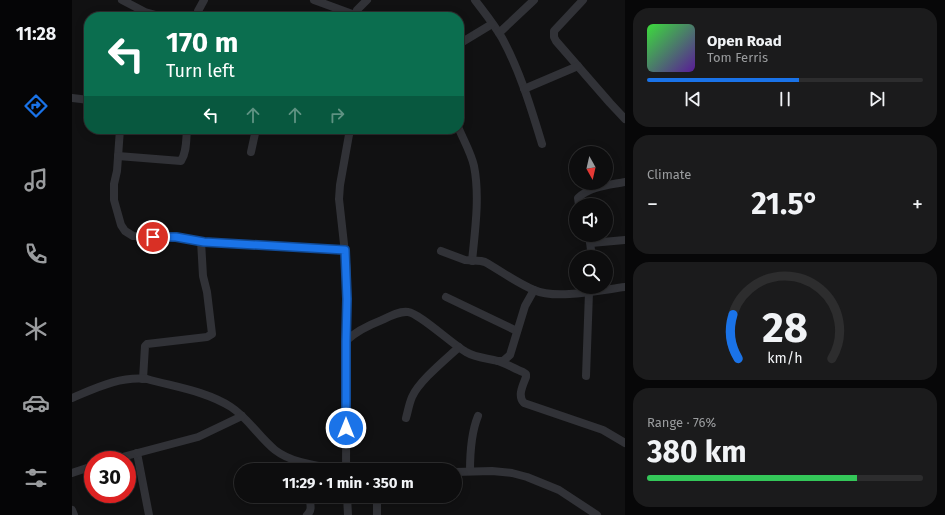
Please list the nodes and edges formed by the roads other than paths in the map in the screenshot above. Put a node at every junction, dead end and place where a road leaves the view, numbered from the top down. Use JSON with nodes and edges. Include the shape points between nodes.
{"nodes":[{"id":1,"x":122,"y":0,"type":"edge"},
{"id":2,"x":204,"y":0,"type":"edge"},
{"id":3,"x":314,"y":0,"type":"edge"},
{"id":4,"x":367,"y":0,"type":"edge"},
{"id":5,"x":475,"y":0,"type":"edge"},
{"id":6,"x":534,"y":0,"type":"edge"},
{"id":7,"x":583,"y":0,"type":"edge"},
{"id":8,"x":145,"y":12,"type":"edge"},
{"id":9,"x":198,"y":12,"type":"edge"},
{"id":10,"x":344,"y":12,"type":"edge"},
{"id":11,"x":357,"y":12,"type":"edge"},
{"id":12,"x":492,"y":24,"type":"junction"},
{"id":13,"x":499,"y":33,"type":"junction"},
{"id":14,"x":464,"y":41,"type":"edge"},
{"id":15,"x":578,"y":66,"type":"junction"},
{"id":16,"x":524,"y":89,"type":"junction"},
{"id":17,"x":72,"y":98,"type":"edge"},
{"id":18,"x":84,"y":99,"type":"edge"},
{"id":19,"x":625,"y":119,"type":"edge"},
{"id":20,"x":120,"y":134,"type":"edge"},
{"id":21,"x":187,"y":134,"type":"edge"},
{"id":22,"x":255,"y":134,"type":"edge"},
{"id":23,"x":349,"y":134,"type":"edge"},
{"id":24,"x":461,"y":134,"type":"edge"},
{"id":25,"x":542,"y":144,"type":"dead end"},
{"id":26,"x":251,"y":152,"type":"dead end"},
{"id":27,"x":118,"y":156,"type":"junction"},
{"id":28,"x":625,"y":182,"type":"edge"},
{"id":29,"x":578,"y":198,"type":"edge"},
{"id":30,"x":613,"y":240,"type":"edge"},
{"id":31,"x":625,"y":240,"type":"edge"},
{"id":32,"x":201,"y":241,"type":"junction"},
{"id":33,"x":345,"y":250,"type":"junction"},
{"id":34,"x":441,"y":251,"type":"dead end"},
{"id":35,"x":472,"y":261,"type":"junction"},
{"id":36,"x":625,"y":287,"type":"edge"},
{"id":37,"x":613,"y":288,"type":"edge"},
{"id":38,"x":534,"y":290,"type":"junction"},
{"id":39,"x":569,"y":294,"type":"edge"},
{"id":40,"x":592,"y":294,"type":"edge"},
{"id":41,"x":446,"y":297,"type":"dead end"},
{"id":42,"x":517,"y":330,"type":"junction"},
{"id":43,"x":346,"y":341,"type":"junction"},
{"id":44,"x":459,"y":347,"type":"junction"},
{"id":45,"x":498,"y":362,"type":"junction"},
{"id":46,"x":586,"y":376,"type":"dead end"},
{"id":47,"x":143,"y":379,"type":"junction"},
{"id":48,"x":72,"y":398,"type":"edge"},
{"id":49,"x":242,"y":416,"type":"junction"},
{"id":50,"x":478,"y":416,"type":"dead end"},
{"id":51,"x":406,"y":418,"type":"dead end"},
{"id":52,"x":625,"y":442,"type":"edge"},
{"id":53,"x":137,"y":453,"type":"joint"},
{"id":54,"x":298,"y":463,"type":"edge"},
{"id":55,"x":346,"y":463,"type":"edge"},
{"id":56,"x":84,"y":469,"type":"edge"},
{"id":57,"x":470,"y":471,"type":"junction"},
{"id":58,"x":462,"y":472,"type":"edge"},
{"id":59,"x":72,"y":473,"type":"edge"},
{"id":60,"x":310,"y":503,"type":"edge"},
{"id":61,"x":347,"y":503,"type":"edge"},
{"id":62,"x":377,"y":503,"type":"edge"},
{"id":63,"x":72,"y":510,"type":"edge"},
{"id":64,"x":74,"y":515,"type":"edge"},
{"id":65,"x":149,"y":515,"type":"edge"},
{"id":66,"x":307,"y":515,"type":"edge"},
{"id":67,"x":348,"y":515,"type":"edge"},
{"id":68,"x":377,"y":515,"type":"edge"},
{"id":69,"x":597,"y":515,"type":"edge"}],
"edges":[{"from":1,"to":8,"type":"street"},
{"from":2,"to":9,"type":"street"},
{"from":3,"to":10,"type":"street"},
{"from":4,"to":11,"type":"street"},
{"from":5,"to":12,"type":"street"},
{"from":6,"to":13,"type":"street"},
{"from":7,"to":15,"type":"street","via":[[554,31],[556,41]]},
{"from":12,"to":13,"type":"street"},
{"from":12,"to":14,"type":"street"},
{"from":13,"to":16,"type":"street"},
{"from":15,"to":16,"type":"street"},
{"from":15,"to":19,"type":"street"},
{"from":16,"to":25,"type":"street"},
{"from":17,"to":18,"type":"street"},
{"from":20,"to":27,"type":"street"},
{"from":21,"to":27,"type":"street","via":[[181,161]]},
{"from":22,"to":26,"type":"street"},
{"from":23,"to":33,"type":"street","via":[[339,200]]},
{"from":24,"to":35,"type":"street","via":[[474,166],[477,211]]},
{"from":27,"to":32,"type":"street","via":[[114,192],[120,225],[125,231],[133,236],[176,237]]},
{"from":28,"to":29,"type":"street","via":[[600,187]]},
{"from":30,"to":31,"type":"street"},
{"from":32,"to":33,"type":"street"},
{"from":32,"to":47,"type":"street","via":[[203,276],[212,334],[207,337],[147,344],[144,351]]},
{"from":33,"to":43,"type":"street"},
{"from":34,"to":35,"type":"street"},
{"from":35,"to":38,"type":"street","via":[[485,262]]},
{"from":36,"to":37,"type":"street"},
{"from":38,"to":39,"type":"street"},
{"from":38,"to":42,"type":"street","via":[[525,306]]},
{"from":40,"to":46,"type":"street"},
{"from":41,"to":42,"type":"street"},
{"from":42,"to":45,"type":"street","via":[[510,355]]},
{"from":43,"to":44,"type":"street","via":[[354,333],[400,312],[410,312]]},
{"from":43,"to":55,"type":"street"},
{"from":44,"to":45,"type":"street","via":[[476,357]]},
{"from":44,"to":51,"type":"street","via":[[414,393]]},
{"from":45,"to":52,"type":"street","via":[[526,374],[520,396],[524,403],[603,430]]},
{"from":47,"to":48,"type":"street","via":[[110,382]]},
{"from":47,"to":49,"type":"street","via":[[213,397]]},
{"from":49,"to":53,"type":"street","via":[[198,437]]},
{"from":49,"to":54,"type":"street","via":[[275,450]]},
{"from":50,"to":57,"type":"street","via":[[472,439]]},
{"from":53,"to":65,"type":"street"},
{"from":56,"to":59,"type":"street"},
{"from":57,"to":58,"type":"street"},
{"from":57,"to":69,"type":"street","via":[[512,473],[527,477],[559,490]]},
{"from":60,"to":66,"type":"street","via":[[310,513]]},
{"from":61,"to":67,"type":"street"},
{"from":62,"to":68,"type":"street"},
{"from":63,"to":64,"type":"street"}]}
